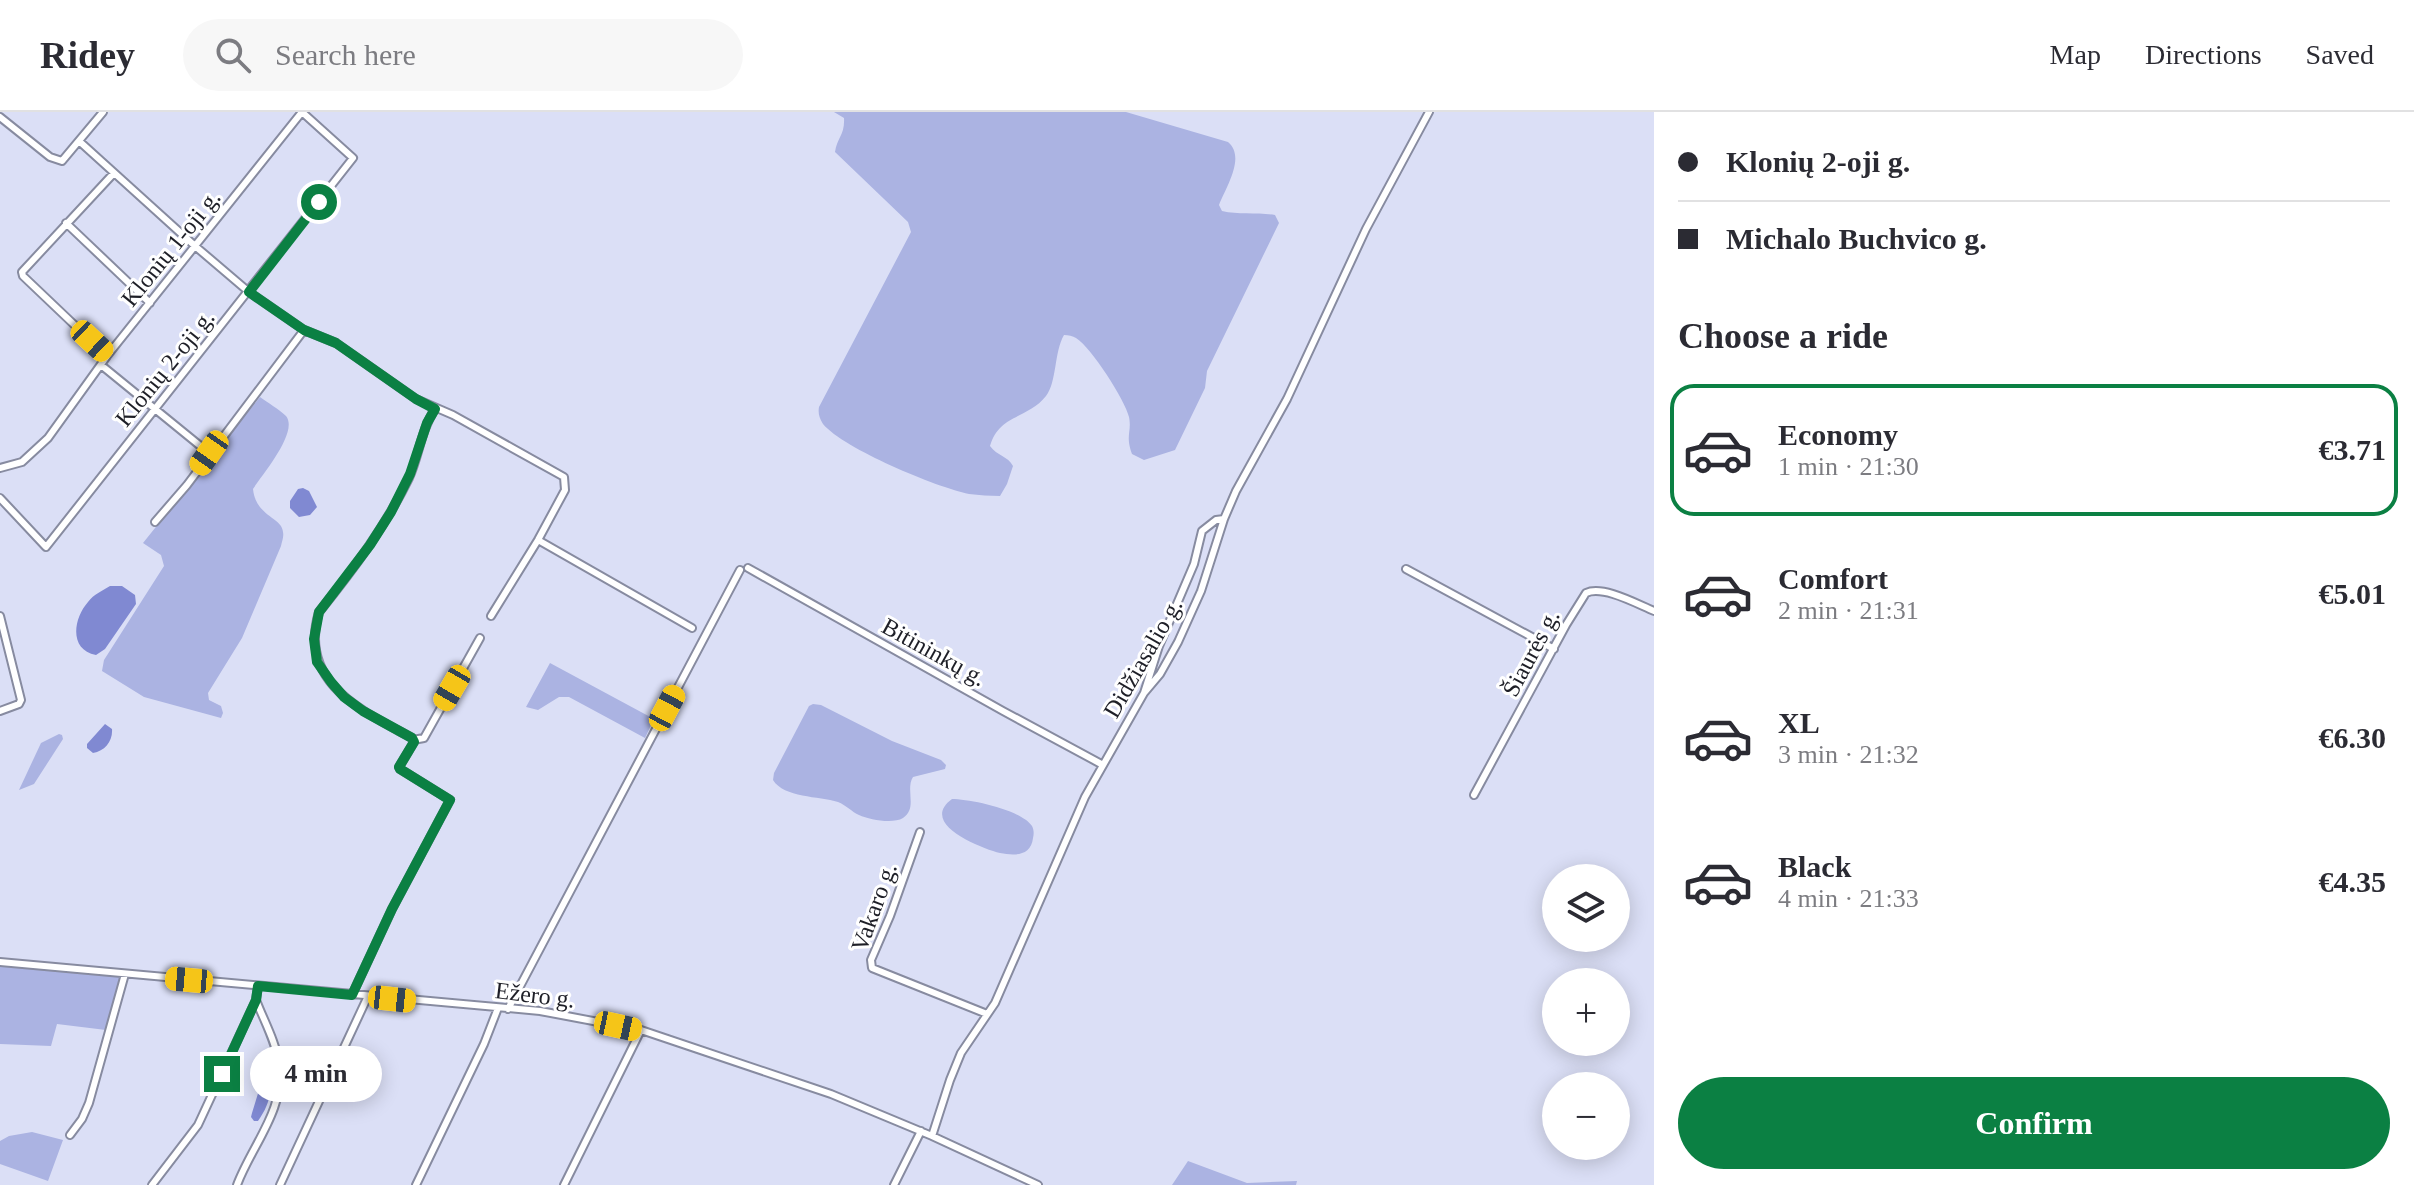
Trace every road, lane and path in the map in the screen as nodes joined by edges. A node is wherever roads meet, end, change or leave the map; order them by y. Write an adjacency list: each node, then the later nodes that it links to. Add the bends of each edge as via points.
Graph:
1 (302, 112): 8 (street, Klonių 1-oji g.); 9 (street, Klonių 2-oji g., via 353,158)
2 (1429, 112): 19 (street, Didžiasalio g.)
3 (101, 113): 5 (street)
4 (0, 117): 5 (street, via 56,161)
5 (79, 141): 6 (street)
6 (114, 173): 7 (street); 8 (street)
7 (66, 223): 10 (street); 12 (street, via 24,268 23,276)
8 (195, 246): 9 (street); 10 (street, Klonių 1-oji g.)
9 (249, 292): 11 (street); 14 (street, Klonių 2-oji g.)
10 (150, 303): 12 (street, Klonių 1-oji g.)
11 (304, 330): 15 (street, via 336,343); 16 (street)
12 (107, 356): 13 (street, Klonių 1-oji g.)
13 (101, 365): 14 (street); 17 (street, Klonių 1-oji g., via 48,438 22,462)
14 (156, 408): 16 (street); 18 (street, Klonių 2-oji g., via 46,547)
15 (435, 409): 21 (street, via 564,477 565,490); 33 (street, via 391,512 319,612 314,639 317,662 344,697)
16 (209, 453): 20 (street)
17 (0, 468)
18 (0, 498)
19 (1224, 519): 31 (street, Didžiasalio g., via 1178,642); 31 (street, via 1202,531)
20 (155, 522)
21 (538, 540): 27 (street); 28 (street)
22 (748, 568): 34 (street, Bitininkų g.)
23 (1406, 569): 30 (street)
24 (740, 570): 44 (street)
25 (1654, 611): 30 (street, Šiaurės g., via 1591,591)
26 (0, 616): 32 (street, via 21,700)
27 (491, 616)
28 (692, 628)
29 (480, 638): 33 (street, via 424,738)
30 (1554, 649): 35 (street, Šiaurės g.)
31 (1144, 693): 34 (street, Didžiasalio g.)
32 (0, 711)
33 (413, 740): 40 (street, via 400,769 450,800)
34 (1103, 765): 45 (street, Didžiasalio g.)
35 (1474, 795)
36 (920, 832): 45 (street, Vakaro g., via 872,968)
37 (0, 962): 38 (street, Ežero g.)
38 (125, 974): 39 (street, Ežero g.); 48 (street, via 89,1103)
39 (258, 986): 40 (street, Ežero g.); 42 (street)
40 (352, 995): 41 (street, Ežero g.)
41 (368, 996): 43 (street, Ežero g.); 52 (street)
42 (256, 1000): 50 (street, via 198,1125); 51 (street, via 280,1077 273,1112)
43 (498, 1008): 44 (street, Ežero g.); 53 (street)
44 (508, 1009): 46 (street, Ežero g.)
45 (987, 1014): 49 (street, Didžiasalio g., via 961,1053)
46 (641, 1030): 47 (street, Ežero g., via 831,1094); 54 (street)
47 (921, 1131): 49 (street, Ežero g.); 55 (street)
48 (70, 1135)
49 (932, 1136): 56 (street, Ežero g.)
50 (152, 1185)
51 (237, 1185)
52 (280, 1185)
53 (416, 1185)
54 (564, 1185)
55 (894, 1185)
56 (1038, 1185)

